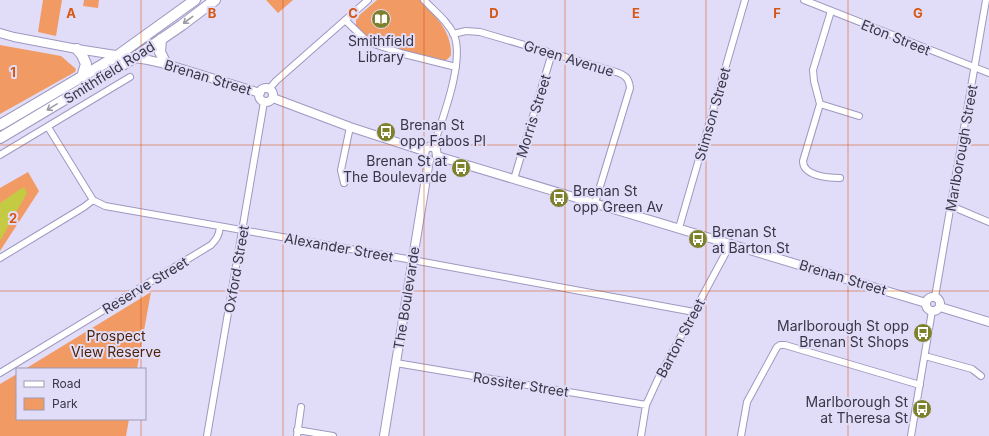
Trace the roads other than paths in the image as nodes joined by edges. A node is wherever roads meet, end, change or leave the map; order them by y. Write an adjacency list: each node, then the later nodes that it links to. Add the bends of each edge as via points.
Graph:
1 (195, 0): 16 (highway, Smithfield Road)
2 (215, 0): 15 (highway, Smithfield Road, one-way to 15)
3 (368, 0): 10 (street)
4 (424, 0): 12 (street, via 443,18)
5 (745, 0): 50 (street, Stimson Street)
6 (804, 0): 9 (street, Eton Street)
7 (986, 0): 23 (street, Marlborough Street)
8 (181, 4): 16 (highway, via 147,29)
9 (831, 11): 23 (street, Eton Street); 31 (street, via 813,70)
10 (345, 20): 22 (street, via 368,42); 27 (street)
11 (0, 33): 14 (street, Brenan Street)
12 (453, 34): 18 (street, Green Avenue, via 466,31 480,32); 22 (street, via 457,46)
13 (0, 36): 14 (street, Brenan Street)
14 (14, 37): 17 (street, Brenan Street)
15 (161, 39): 20 (highway, Smithfield Road); 21 (highway, via 160,52)
16 (132, 46): 19 (highway, Smithfield Road)
17 (77, 49): 19 (street, Brenan Street); 25 (highway, via 86,64)
18 (552, 53): 42 (street, Morris Street); 46 (street, Green Avenue, via 623,74 629,82 630,88)
19 (118, 56): 20 (street, Brenan Street); 25 (highway, Smithfield Road)
20 (134, 58): 21 (street, Brenan Street); 36 (highway, Smithfield Road, one-way to 36)
21 (166, 64): 28 (street, Brenan Street)
22 (456, 67): 37 (street)
23 (974, 68): 24 (street, Eton Street); 47 (street, Marlborough Street)
24 (989, 73)
25 (82, 77): 33 (highway, Smithfield Road)
26 (130, 77): 34 (street)
27 (270, 89): 28 (street, via 265,88); 29 (street, via 274,94)
28 (260, 93): 30 (street, via 260,99)
29 (273, 98): 30 (street); 35 (street)
30 (264, 102): 51 (street, Oxford Street)
31 (820, 104): 32 (street); 43 (street, via 803,164 808,172 829,178)
32 (859, 116)
33 (0, 126)
34 (48, 127): 39 (street); 45 (street)
35 (350, 127): 38 (street); 44 (street, via 342,170)
36 (0, 138)
37 (433, 147): 38 (street); 40 (street)
38 (424, 151): 41 (street, via 425,157)
39 (0, 155)
40 (437, 156): 41 (street); 42 (street, Brenan Street)
41 (429, 160): 54 (street, The Boulevarde)
42 (514, 178): 46 (street, Brenan Street)
43 (840, 178)
44 (344, 183)
45 (93, 200): 49 (street, Alexander Street, via 105,206); 53 (street)
46 (595, 203): 50 (street, Brenan Street)
47 (951, 206): 48 (street); 55 (street, Marlborough Street)
48 (989, 222)
49 (220, 227): 51 (street, Alexander Street); 63 (street, Reserve Street, via 219,235 211,245)
50 (679, 228): 52 (street, Brenan Street)
51 (242, 230): 54 (street, Alexander Street); 69 (street, Oxford Street)
52 (731, 243): 56 (street, Brenan Street); 59 (street, Barton Street)
53 (0, 258)
54 (412, 260): 59 (street, Alexander Street); 62 (street, The Boulevarde)
55 (935, 297): 56 (street); 57 (street, via 939,300)
56 (926, 303): 58 (street, via 927,308)
57 (940, 306): 58 (street); 60 (street)
58 (932, 311): 61 (street)
59 (694, 312): 66 (street, Barton Street)
60 (989, 322)
61 (925, 356): 64 (street, via 972,369); 65 (street)
62 (396, 363): 66 (street, Rossiter Street); 71 (street, The Boulevarde)
63 (0, 373)
64 (981, 376)
65 (920, 385): 73 (street, via 780,345 747,402); 74 (street)
66 (646, 404): 72 (street, Barton Street)
67 (301, 407): 68 (street)
68 (297, 433): 70 (street)
69 (207, 436)
70 (333, 436)
71 (384, 436)
72 (641, 436)
73 (741, 436)
74 (911, 436)

